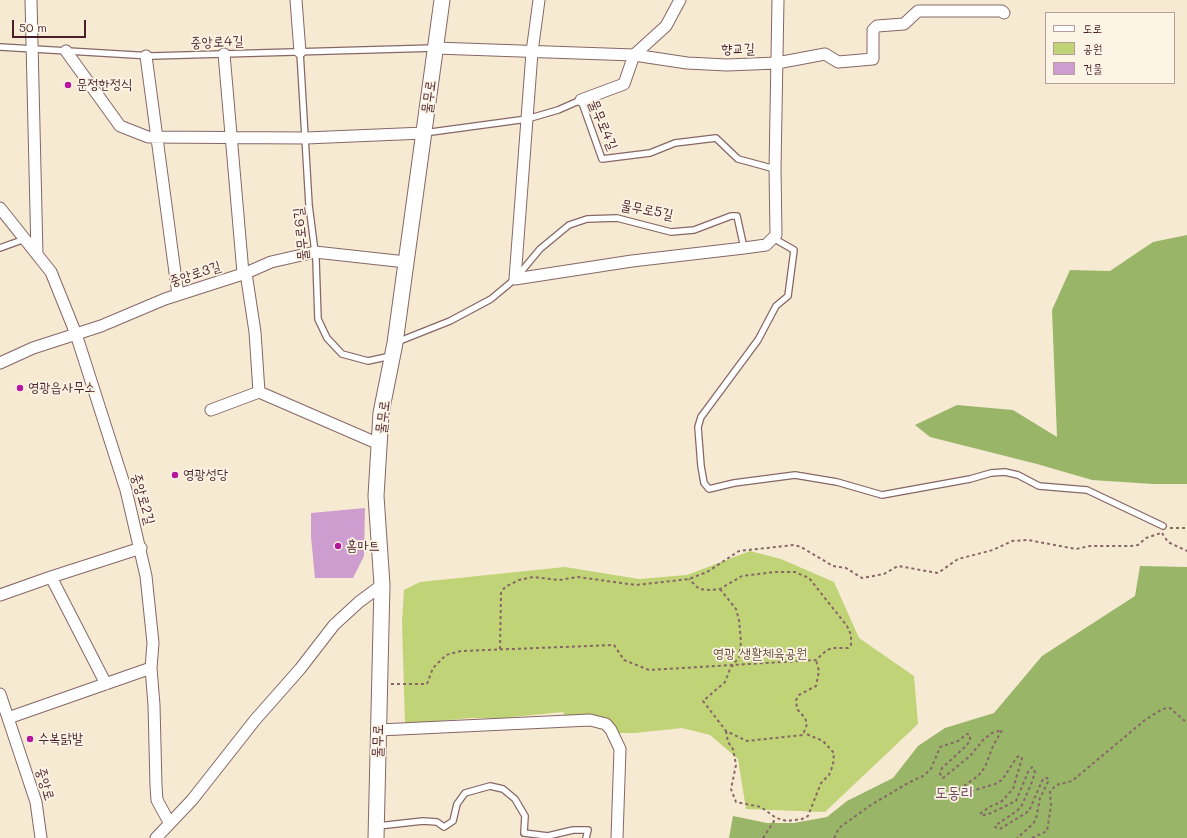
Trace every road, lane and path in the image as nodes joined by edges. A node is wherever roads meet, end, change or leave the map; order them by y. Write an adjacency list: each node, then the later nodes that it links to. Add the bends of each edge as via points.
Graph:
1 (32, 0): 10 (street)
2 (296, 0): 12 (street)
3 (442, 0): 9 (main road, 물무로)
4 (539, 0): 13 (street)
5 (680, 0): 15 (street, via 666,26)
6 (778, 0): 17 (street)
7 (1004, 13): 17 (street, 향교길, via 918,11 904,24 877,26 872,30 872,59 838,62 825,54)
8 (0, 47): 10 (lane, 중앙로4길)
9 (435, 48): 12 (lane, 중앙로4길); 13 (street, 향교길); 20 (main road, 물무로)
10 (33, 49): 11 (lane, 중앙로4길); 31 (street)
11 (66, 51): 16 (lane, 중앙로4길); 21 (street, via 120,126 148,137)
12 (300, 52): 14 (lane, 중앙로4길); 23 (lane, 물무로6길)
13 (532, 52): 15 (street, 향교길); 19 (street)
14 (224, 54): 16 (lane, 중앙로4길); 22 (street)
15 (634, 55): 17 (street, 향교길, via 688,64); 18 (street, via 624,84)
16 (146, 56): 21 (street)
17 (777, 63): 24 (street)
18 (581, 100): 19 (lane, 물무로4길); 24 (lane, 물무로4길, via 602,159 650,153 676,143 716,138 738,159)
19 (527, 119): 20 (lane, 물무로4길); 34 (street)
20 (424, 133): 23 (street); 32 (main road, 물무로)
21 (156, 137): 22 (street); 35 (street)
22 (231, 137): 23 (street); 33 (street)
23 (306, 138): 30 (lane, 물무로6길, via 309,205)
24 (775, 169): 26 (street, via 776,235)
25 (0, 208): 27 (street, 중앙로2길)
26 (773, 238): 29 (street, 물무로5길, via 766,245); 42 (lane, via 794,250 788,296 776,306 758,340 701,417 698,427 701,466 704,483 709,489 795,475 837,482 882,495 1005,472 1018,475 1039,486 1087,490)
27 (25, 239): 28 (lane); 31 (street, 중앙로2길)
28 (0, 248)
29 (744, 248): 34 (street, 물무로5길, via 632,261); 34 (lane, 물무로5길, via 737,216 694,230 671,232 617,218 587,219 568,225 540,249)
30 (315, 252): 32 (street, 중앙로3길); 33 (street, 중앙로3길, via 272,262); 37 (lane, 물무로6길, via 318,319 327,338 342,354 368,361)
31 (37, 254): 36 (street, 중앙로2길, via 50,272)
32 (406, 262): 37 (main road, 물무로)
33 (244, 273): 35 (street, 중앙로3길); 39 (street, via 255,332)
34 (515, 279): 37 (lane, 물무로5길, via 490,299)
35 (178, 295): 36 (street, 중앙로3길)
36 (76, 334): 38 (street, 중앙로3길, via 33,348); 45 (street, 중앙로2길, via 126,490)
37 (394, 349): 41 (main road, 물무로, via 381,413)
38 (0, 363)
39 (259, 392): 40 (street); 41 (street)
40 (211, 410)
41 (379, 444): 49 (main road, 물무로, via 376,496)
42 (1156, 524): 44 (lane); 44 (path)
43 (1187, 528): 44 (path)
44 (1162, 529): 46 (path, via 1168,542); 48 (path, via 1138,545 1131,546 1090,546 1076,549 1028,540 1012,541 993,550 958,560 938,573 898,566 884,574 862,578 846,568 833,566 801,547 794,545 757,548 739,552 707,572)
45 (141, 548): 47 (street); 55 (street, 중앙로2길, via 153,643)
46 (1187, 551)
47 (51, 577): 51 (street); 56 (street)
48 (689, 579): 50 (path, via 699,589); 52 (path, via 636,584 578,577 559,580 533,577 519,580 505,587 501,593)
49 (382, 585): 57 (main road, 물무로); 65 (street, via 334,625 192,800)
50 (720, 589): 53 (path, via 742,576 795,572 809,578 847,626 851,635 851,645 848,648 827,650); 54 (path, via 731,600 740,620 741,642 739,657)
51 (0, 594)
52 (500, 649): 54 (path, via 614,645 624,660 649,670); 57 (path, via 461,651 446,655 433,668 427,684)
53 (816, 660): 54 (path); 63 (path, via 819,671 816,686 799,695 796,700 797,709 807,724)
54 (734, 665): 62 (path, via 725,682 703,701)
55 (151, 668): 56 (street); 65 (street, 중앙로2길, via 157,800)
56 (106, 684): 59 (street)
57 (380, 685): 61 (main road, 물무로)
58 (0, 694): 59 (street, 중앙로)
59 (8, 718): 67 (street, 중앙로, via 36,802)
60 (1187, 723): 74 (path, via 1170,708 1162,709 1072,780 1056,785 1050,792 1051,806 1047,831)
61 (379, 730): 66 (main road, 물무로); 70 (street, via 590,720 606,724 620,749)
62 (726, 731): 63 (path, via 747,741 803,735); 64 (path, via 736,765 731,789 736,802 761,807)
63 (804, 732): 64 (path, via 823,741 834,752 833,765 821,783 808,816 795,821)
64 (776, 818): 71 (path)
65 (169, 822): 68 (street)
66 (376, 832): 69 (lane, via 423,821 437,822 444,827 453,821 457,804 465,793 490,786 503,789 515,799 525,816 524,833 548,836 573,830 588,830)
67 (41, 838)
68 (156, 838)
69 (586, 838)
70 (617, 838)
71 (763, 838)
72 (834, 838): 73 (path, via 839,828 871,805 923,776 931,769 940,747 958,741 967,734 970,735 970,741 965,747 942,768 940,774 943,778 970,756 983,740 992,733 1002,730 985,767 978,776 958,790 965,793 996,784 1020,756 1022,758 1013,789 1000,802 980,814 991,813 1016,801 1032,767 1035,772 1022,805 995,827 1000,829 1029,811 1042,781 1047,778 1049,780 1040,798 1036,819)
73 (1018, 838)
74 (1032, 838)

